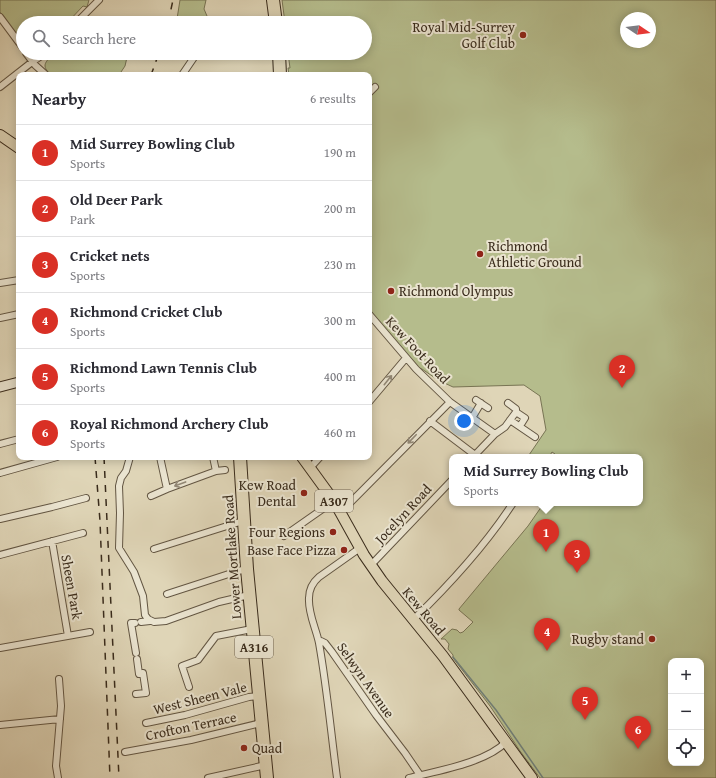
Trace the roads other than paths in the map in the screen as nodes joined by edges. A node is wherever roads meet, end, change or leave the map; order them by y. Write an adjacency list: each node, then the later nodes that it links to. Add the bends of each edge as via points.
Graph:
1 (99, 0): 3 (street)
2 (274, 0): 4 (highway)
3 (83, 16)
4 (275, 16)
5 (0, 17): 6 (street)
6 (16, 39)
7 (35, 60): 10 (street)
8 (192, 60): 13 (street)
9 (279, 60): 14 (highway)
10 (32, 62): 11 (street); 12 (street)
11 (19, 72)
12 (43, 72)
13 (184, 72)
14 (280, 72)
15 (16, 74): 16 (street)
16 (0, 87)
17 (375, 87): 18 (street)
18 (372, 90)
19 (0, 135): 20 (main road)
20 (16, 146)
21 (16, 280): 22 (street)
22 (0, 283)
23 (16, 315): 24 (street)
24 (0, 318)
25 (372, 318): 26 (street, Kew Foot Road)
26 (406, 358): 29 (street, one-way to 26); 30 (street, Kew Foot Road)
27 (16, 383): 28 (street)
28 (0, 387)
29 (372, 398)
30 (450, 402): 34 (street, Kew Foot Road); 36 (street)
31 (508, 404): 33 (street, via 516,409)
32 (488, 408): 34 (street, via 479,402)
33 (516, 412): 35 (street); 37 (street, via 525,418)
34 (472, 418): 38 (street, Kew Foot Road)
35 (510, 420): 37 (street); 38 (street)
36 (430, 421): 42 (street); 61 (street, one-way to 61)
37 (520, 426): 39 (street)
38 (495, 434): 43 (street)
39 (535, 437)
40 (16, 440): 41 (street)
41 (0, 444)
42 (471, 454)
43 (476, 454)
44 (46, 460): 54 (street)
45 (129, 460): 75 (street, via 119,486 119,548 134,572)
46 (161, 460): 56 (street)
47 (214, 460): 53 (street)
48 (240, 460): 63 (highway, Lower Mortlake Road / A316)
49 (304, 460): 51 (main road, Kew Road / A307)
50 (317, 460): 51 (street)
51 (310, 468): 59 (main road, Kew Road / A307)
52 (225, 470): 53 (street)
53 (216, 471): 56 (street, one-way to 56)
54 (0, 473)
55 (449, 483): 70 (street, Jocelyn Road)
56 (166, 489): 57 (street)
57 (151, 496)
58 (86, 498): 62 (street)
59 (334, 501): 61 (main road, Kew Road / A307); 65 (street)
60 (511, 506): 74 (street, via 498,526 443,591)
61 (340, 513): 68 (main road, Kew Road / A307)
62 (0, 519)
63 (243, 521): 67 (street); 71 (highway, Lower Mortlake Road / A316)
64 (83, 533): 66 (street, Sheen Park)
65 (284, 536)
66 (52, 541): 69 (street, Sheen Park); 78 (street, Sheen Park)
67 (154, 548)
68 (360, 548): 70 (main road, Kew Road / A307); 79 (street, Selwyn Avenue, via 319,577 311,587 309,607)
69 (0, 554)
70 (371, 565): 74 (main road, Kew Road / A307, via 396,600)
71 (247, 569): 72 (street); 73 (highway, Lower Mortlake Road / A316)
72 (167, 594)
73 (249, 595): 75 (street, via 219,602 166,621); 76 (highway, Lower Mortlake Road / A316)
74 (414, 619): 89 (main road, Kew Road / A307)
75 (150, 621): 83 (street, via 131,623 138,674 143,673 146,693)
76 (252, 630): 82 (street, via 216,636 198,660 182,666); 84 (highway, Lower Mortlake Road / A316)
77 (90, 632): 78 (street, Sheen Park)
78 (68, 636): 80 (street, Sheen Park)
79 (319, 642): 92 (street, Selwyn Avenue, via 325,643 332,652); 95 (street)
80 (0, 648)
81 (59, 679): 85 (street)
82 (189, 687)
83 (136, 694)
84 (259, 696): 86 (street, West Sheen Vale); 87 (highway, Lower Mortlake Road / A316)
85 (60, 719): 88 (street); 93 (street, via 56,766)
86 (146, 723)
87 (262, 723): 90 (street, Crofton Terrace); 91 (highway, Lower Mortlake Road / A316)
88 (0, 725)
89 (506, 742): 92 (street, via 473,761 447,770); 97 (main road, Kew Road / A307)
90 (125, 752)
91 (267, 774): 94 (street)
92 (420, 775): 96 (street)
93 (58, 778)
94 (208, 778)
95 (337, 778)
96 (409, 778)
97 (532, 778)

